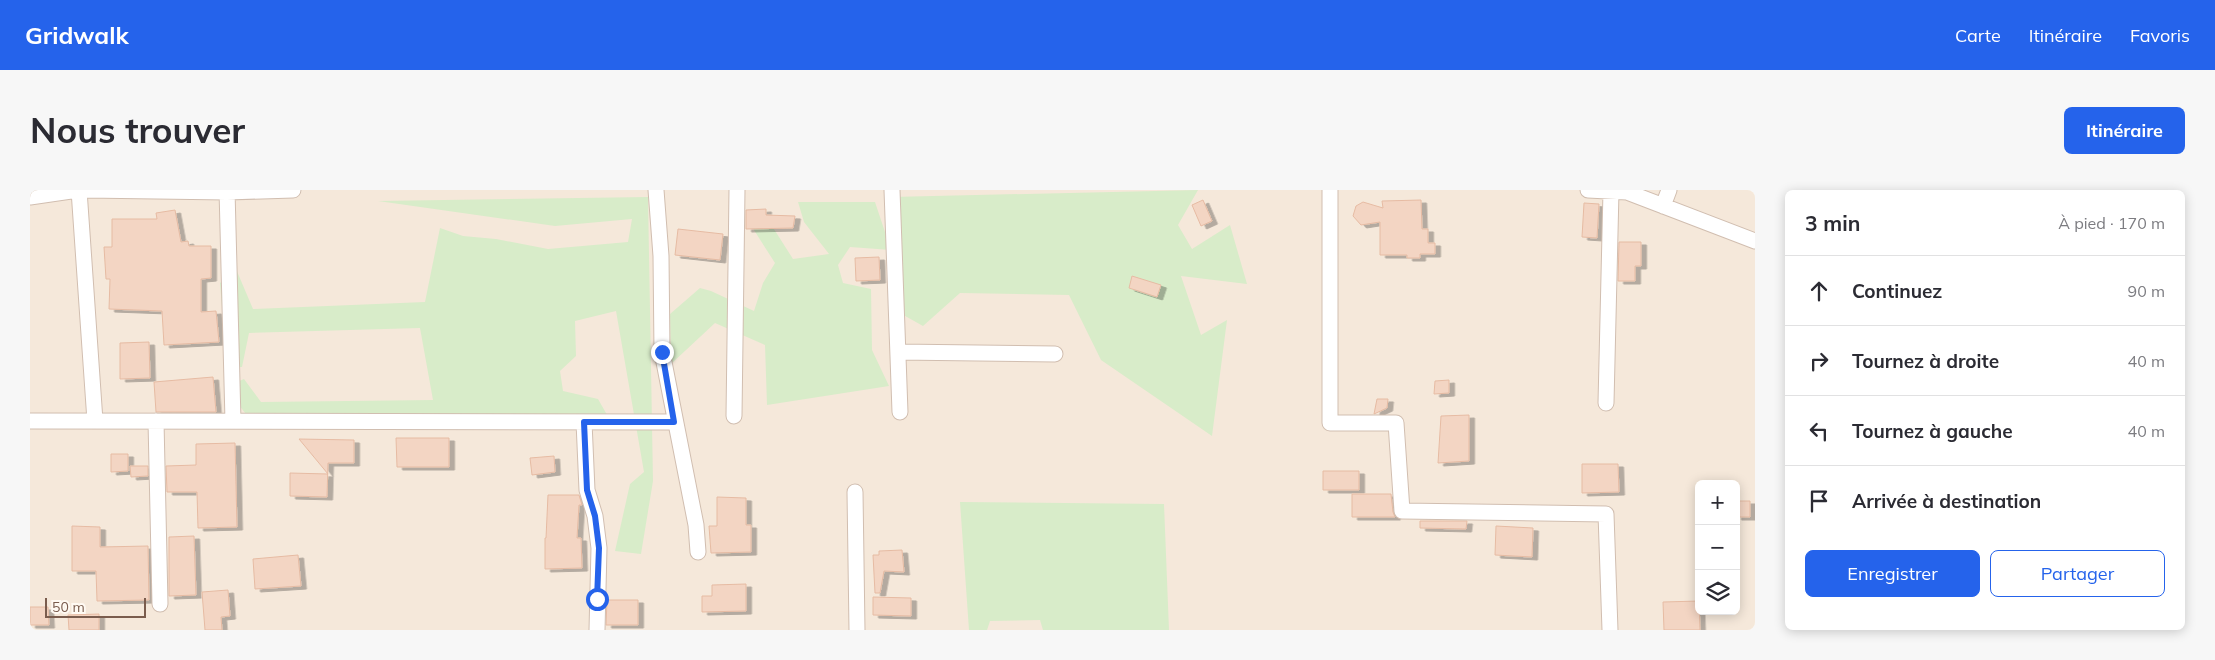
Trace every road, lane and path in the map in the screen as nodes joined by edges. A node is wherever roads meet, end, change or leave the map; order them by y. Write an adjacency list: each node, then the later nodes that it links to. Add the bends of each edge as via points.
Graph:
1 (79, 190): 12 (street); 21 (street)
2 (86, 190): 10 (street)
3 (292, 190): 10 (street)
4 (656, 190): 25 (street, via 661,256 662,352)
5 (737, 190): 19 (street)
6 (892, 190): 15 (street)
7 (1330, 190): 31 (street, via 1330,423 1396,423 1402,511 1606,514)
8 (1588, 190): 11 (street)
9 (1669, 190): 13 (street)
10 (227, 191): 23 (street)
11 (1611, 191): 13 (street, via 1627,192); 17 (street)
12 (30, 197)
13 (1663, 206): 14 (street)
14 (1755, 242)
15 (898, 352): 16 (street); 18 (street)
16 (1055, 354)
17 (1606, 403)
18 (900, 412)
19 (734, 416)
20 (30, 421): 21 (street)
21 (95, 421): 22 (street)
22 (156, 421): 23 (street); 28 (street)
23 (233, 421): 24 (street)
24 (584, 422): 25 (street); 29 (street, via 587,490 595,516 599,548)
25 (674, 422): 27 (street, via 696,526)
26 (855, 492): 30 (street)
27 (698, 552)
28 (160, 604)
29 (597, 630)
30 (857, 630)
31 (1610, 630)

